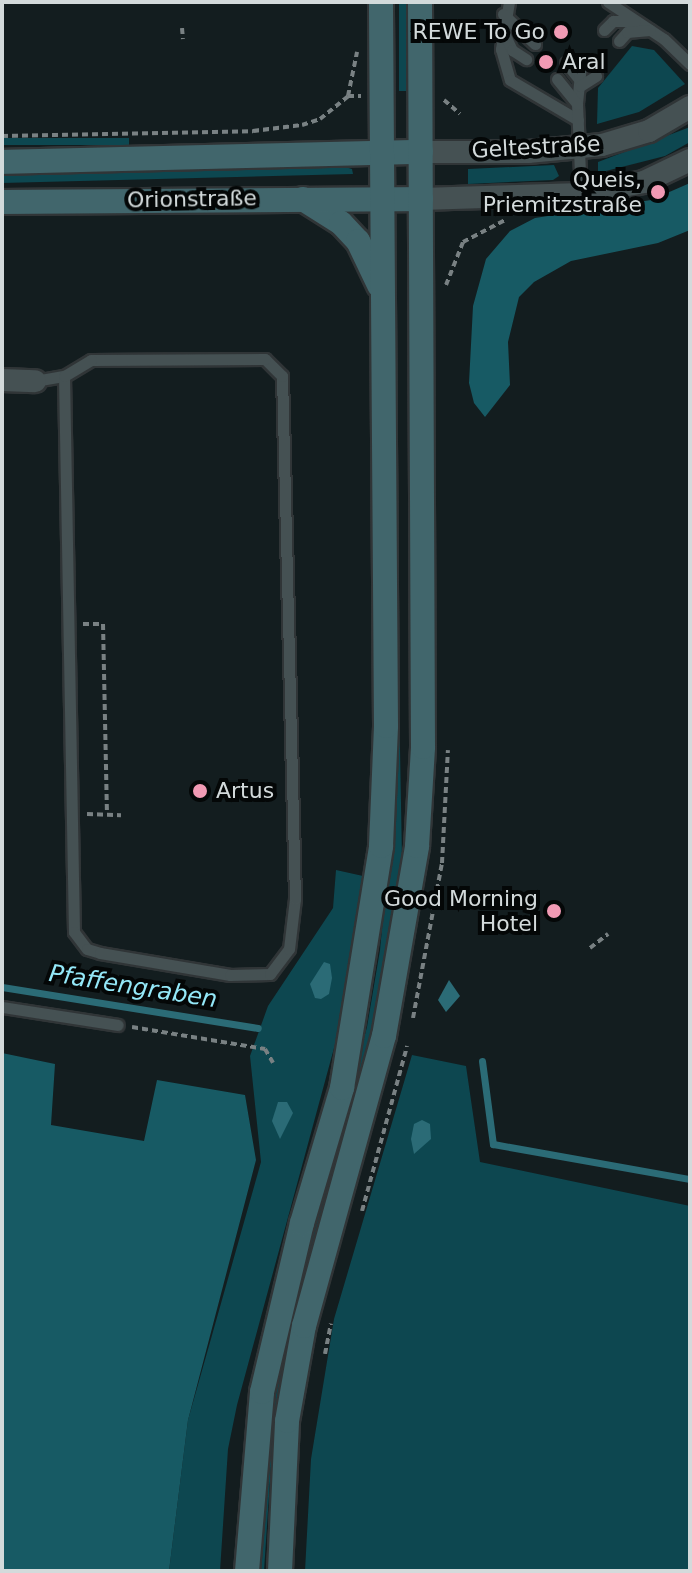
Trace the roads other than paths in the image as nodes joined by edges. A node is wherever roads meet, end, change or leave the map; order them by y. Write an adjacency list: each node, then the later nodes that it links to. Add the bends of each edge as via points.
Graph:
1 (381, 2): 23 (main road)
2 (420, 2): 24 (main road)
3 (509, 2): 5 (lane)
4 (608, 2): 6 (lane)
5 (503, 14): 7 (lane); 11 (lane)
6 (638, 21): 8 (lane, via 624,19); 9 (lane)
7 (502, 29): 12 (lane, via 512,50); 21 (lane, via 503,66 510,80)
8 (604, 30)
9 (652, 30): 10 (lane, via 627,32); 14 (lane)
10 (619, 41)
11 (535, 44)
12 (526, 59)
13 (566, 63): 18 (lane)
14 (690, 64)
15 (581, 65): 18 (lane)
16 (596, 76): 18 (lane)
17 (557, 79): 19 (lane)
18 (580, 86): 19 (lane)
19 (577, 104): 21 (lane)
20 (690, 107): 22 (street, Geltestraße, via 649,131)
21 (578, 120): 22 (lane)
22 (580, 149): 24 (street, Geltestraße); 27 (lane)
23 (382, 152): 24 (main road, Orionstraße); 26 (main road, Orionstraße); 29 (main road)
24 (421, 152): 30 (main road)
25 (690, 160): 27 (street, Geltestraße, via 644,182)
26 (2, 162)
27 (581, 194): 30 (street, Geltestraße)
28 (297, 197): 29 (main road, Orionstraße); 31 (main road, Orionstraße); 32 (main road, via 320,207 358,241)
29 (382, 199): 30 (main road, Orionstraße); 32 (main road)
30 (421, 199): 39 (main road, via 423,747 417,846 384,1036 304,1326 287,1421)
31 (2, 202)
32 (384, 299): 38 (main road, via 386,726 381,846 342,1088 302,1223 262,1392)
33 (64, 376): 33 (lane, via 91,360 249,359 273,361 282,376 295,899 285,960 270,974 230,975 87,949 74,932); 35 (lane)
34 (2, 380): 35 (street)
35 (35, 381)
36 (2, 1007): 37 (lane)
37 (118, 1025)
38 (247, 1571)
39 (280, 1571)

